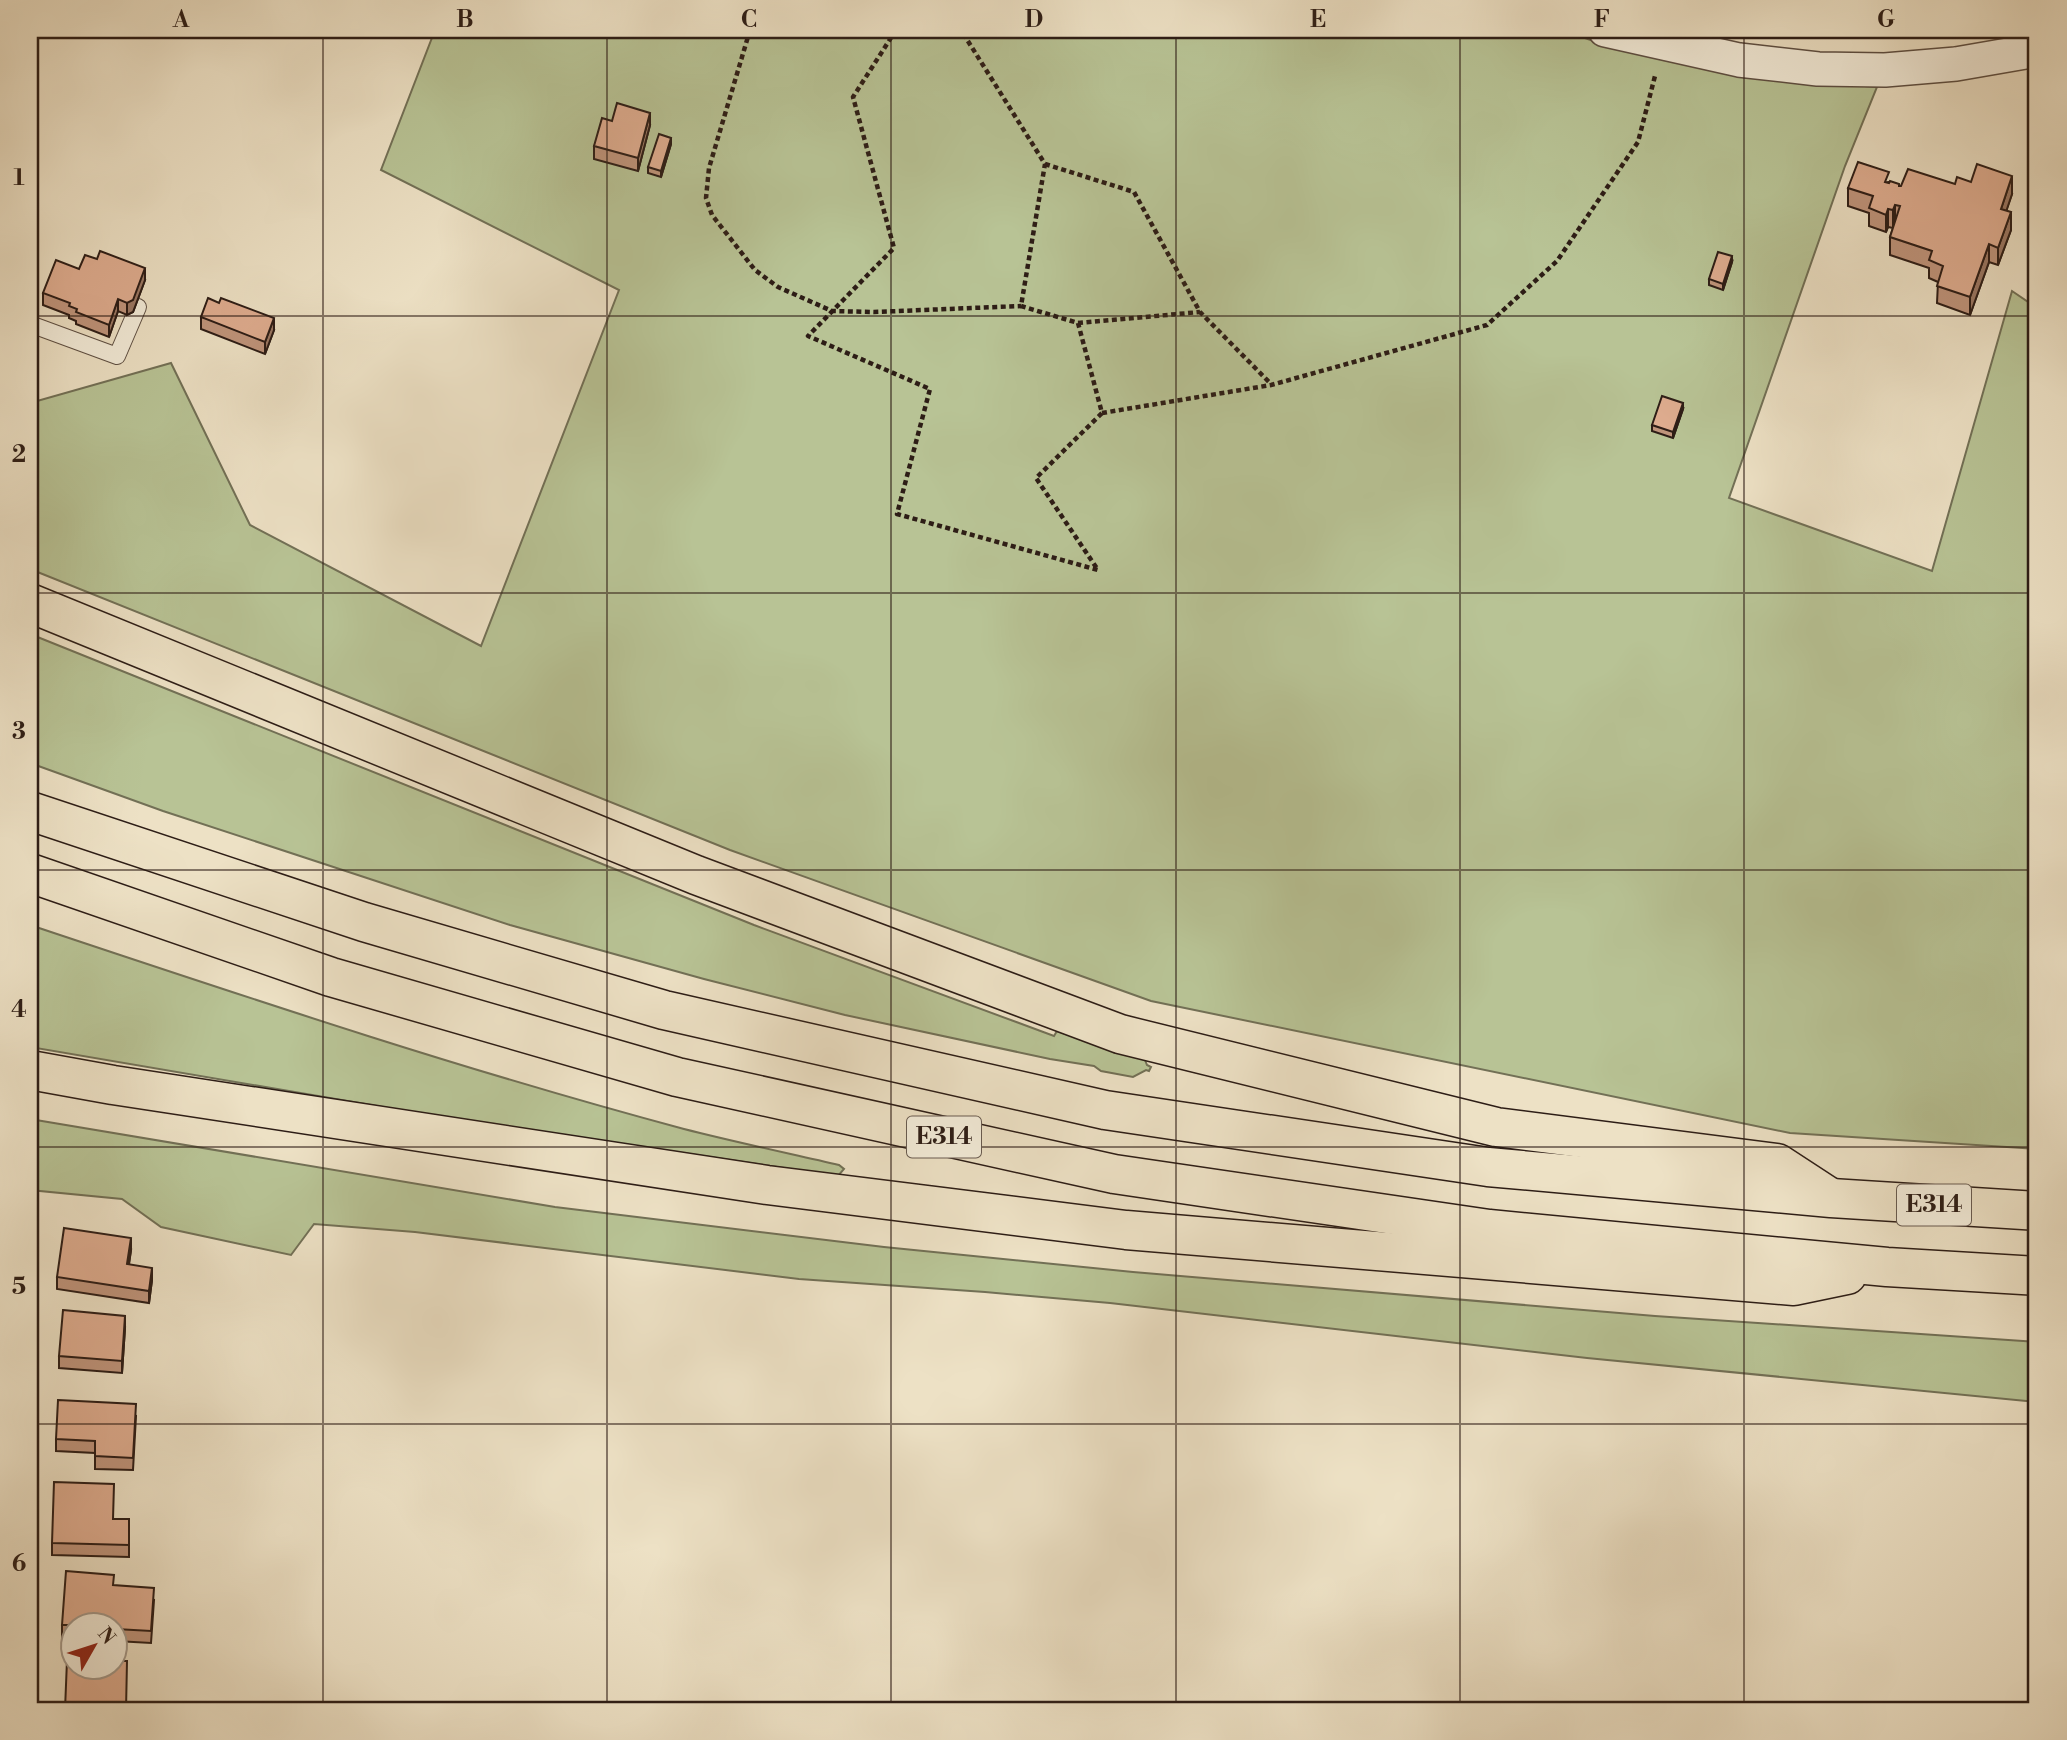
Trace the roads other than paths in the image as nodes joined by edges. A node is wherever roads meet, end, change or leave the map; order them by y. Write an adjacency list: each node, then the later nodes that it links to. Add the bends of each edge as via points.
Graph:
1 (1605, 30): 2 (street, via 1739,60 1818,69 1956,64)
2 (2037, 50)
3 (138, 307): 4 (lane, via 117,356)
4 (30, 324)
5 (30, 603): 9 (highway, via 696,875 1121,1034 1496,1127 1777,1163)
6 (30, 811): 9 (highway, E314, via 364,922 664,1010 1105,1110 1488,1167)
7 (30, 873): 11 (highway, E314, via 331,977 677,1077 1114,1174 1489,1229)
8 (30, 1070): 11 (highway, via 754,1183 1126,1230 1794,1286)
9 (1831, 1198): 10 (highway, E314)
10 (2037, 1211)
11 (1887, 1267): 12 (highway, E314)
12 (2037, 1276)

